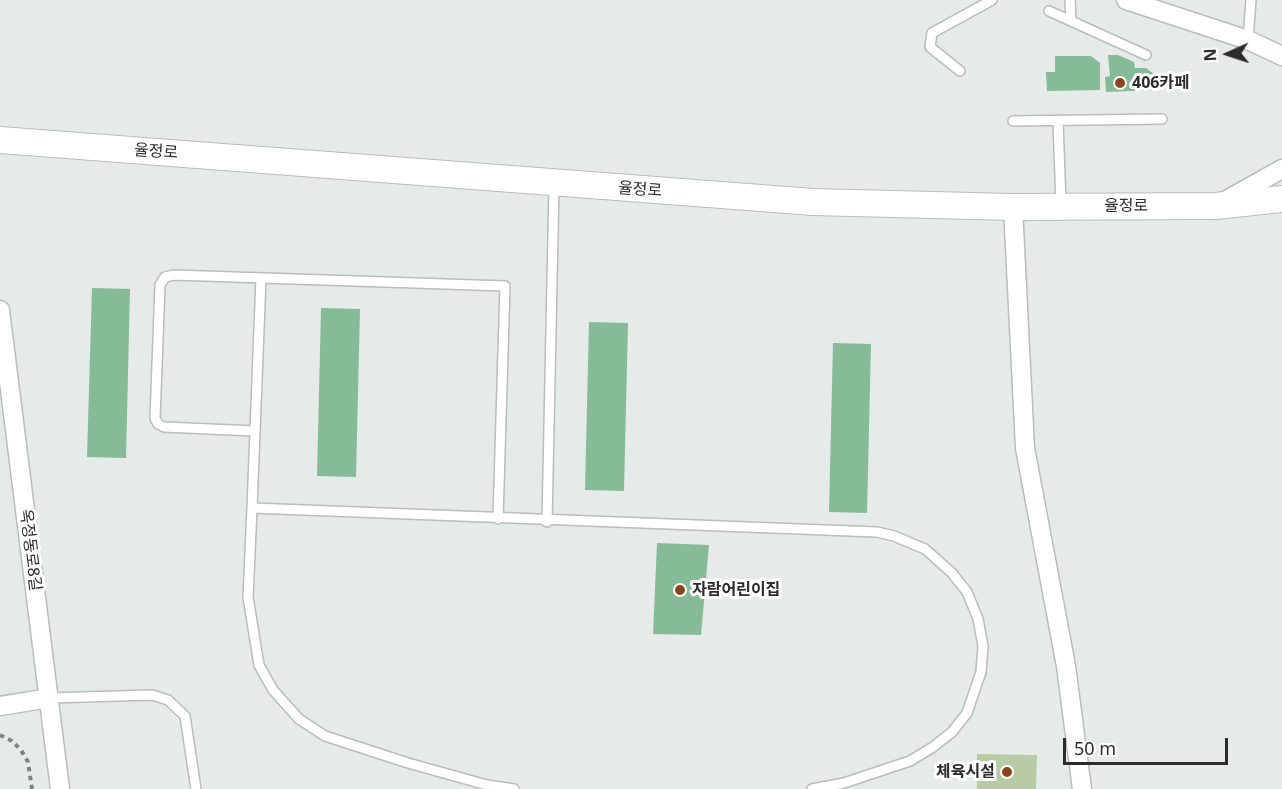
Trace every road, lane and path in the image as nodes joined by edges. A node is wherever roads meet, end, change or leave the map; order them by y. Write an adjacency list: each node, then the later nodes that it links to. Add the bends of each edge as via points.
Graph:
1 (992, 0): 10 (lane, via 932,33 930,46)
2 (1070, 0): 6 (lane)
3 (1126, 0): 7 (street)
4 (1251, 0): 7 (lane)
5 (1049, 11): 6 (lane)
6 (1071, 21): 8 (lane)
7 (1248, 40): 9 (street)
8 (1146, 55)
9 (1282, 56)
10 (960, 71)
11 (1162, 119): 12 (lane)
12 (1059, 121): 13 (lane); 20 (lane)
13 (1013, 122)
14 (0, 140): 16 (main road, 율정로)
15 (1282, 169): 18 (street)
16 (554, 184): 19 (main road, 율정로, via 813,202); 27 (lane)
17 (1282, 200): 18 (main road, 율정로)
18 (1215, 206): 20 (main road, 율정로); 21 (main road)
19 (1013, 207): 20 (main road, 율정로); 36 (street, via 1025,448 1066,666)
20 (1061, 207)
21 (1282, 218)
22 (261, 278): 24 (lane); 24 (lane, via 168,276 160,285 158,424); 26 (lane, via 505,286)
23 (0, 310): 28 (street, 옥정동로8길)
24 (255, 431): 25 (lane)
25 (252, 508): 26 (lane); 34 (lane, via 248,597 259,665 273,690 299,719 325,736 408,763)
26 (498, 519): 27 (lane)
27 (546, 522): 35 (lane, via 877,532 925,549 952,573 967,592 982,640 981,672 967,713 952,732 910,760 844,783)
28 (49, 698): 29 (street); 32 (street, 옥정동로8길); 33 (lane, via 152,695 168,700 185,716)
29 (0, 706)
30 (0, 735): 31 (path, via 21,750 28,762)
31 (32, 789)
32 (60, 789)
33 (196, 789)
34 (514, 789)
35 (812, 789)
36 (1082, 789)

